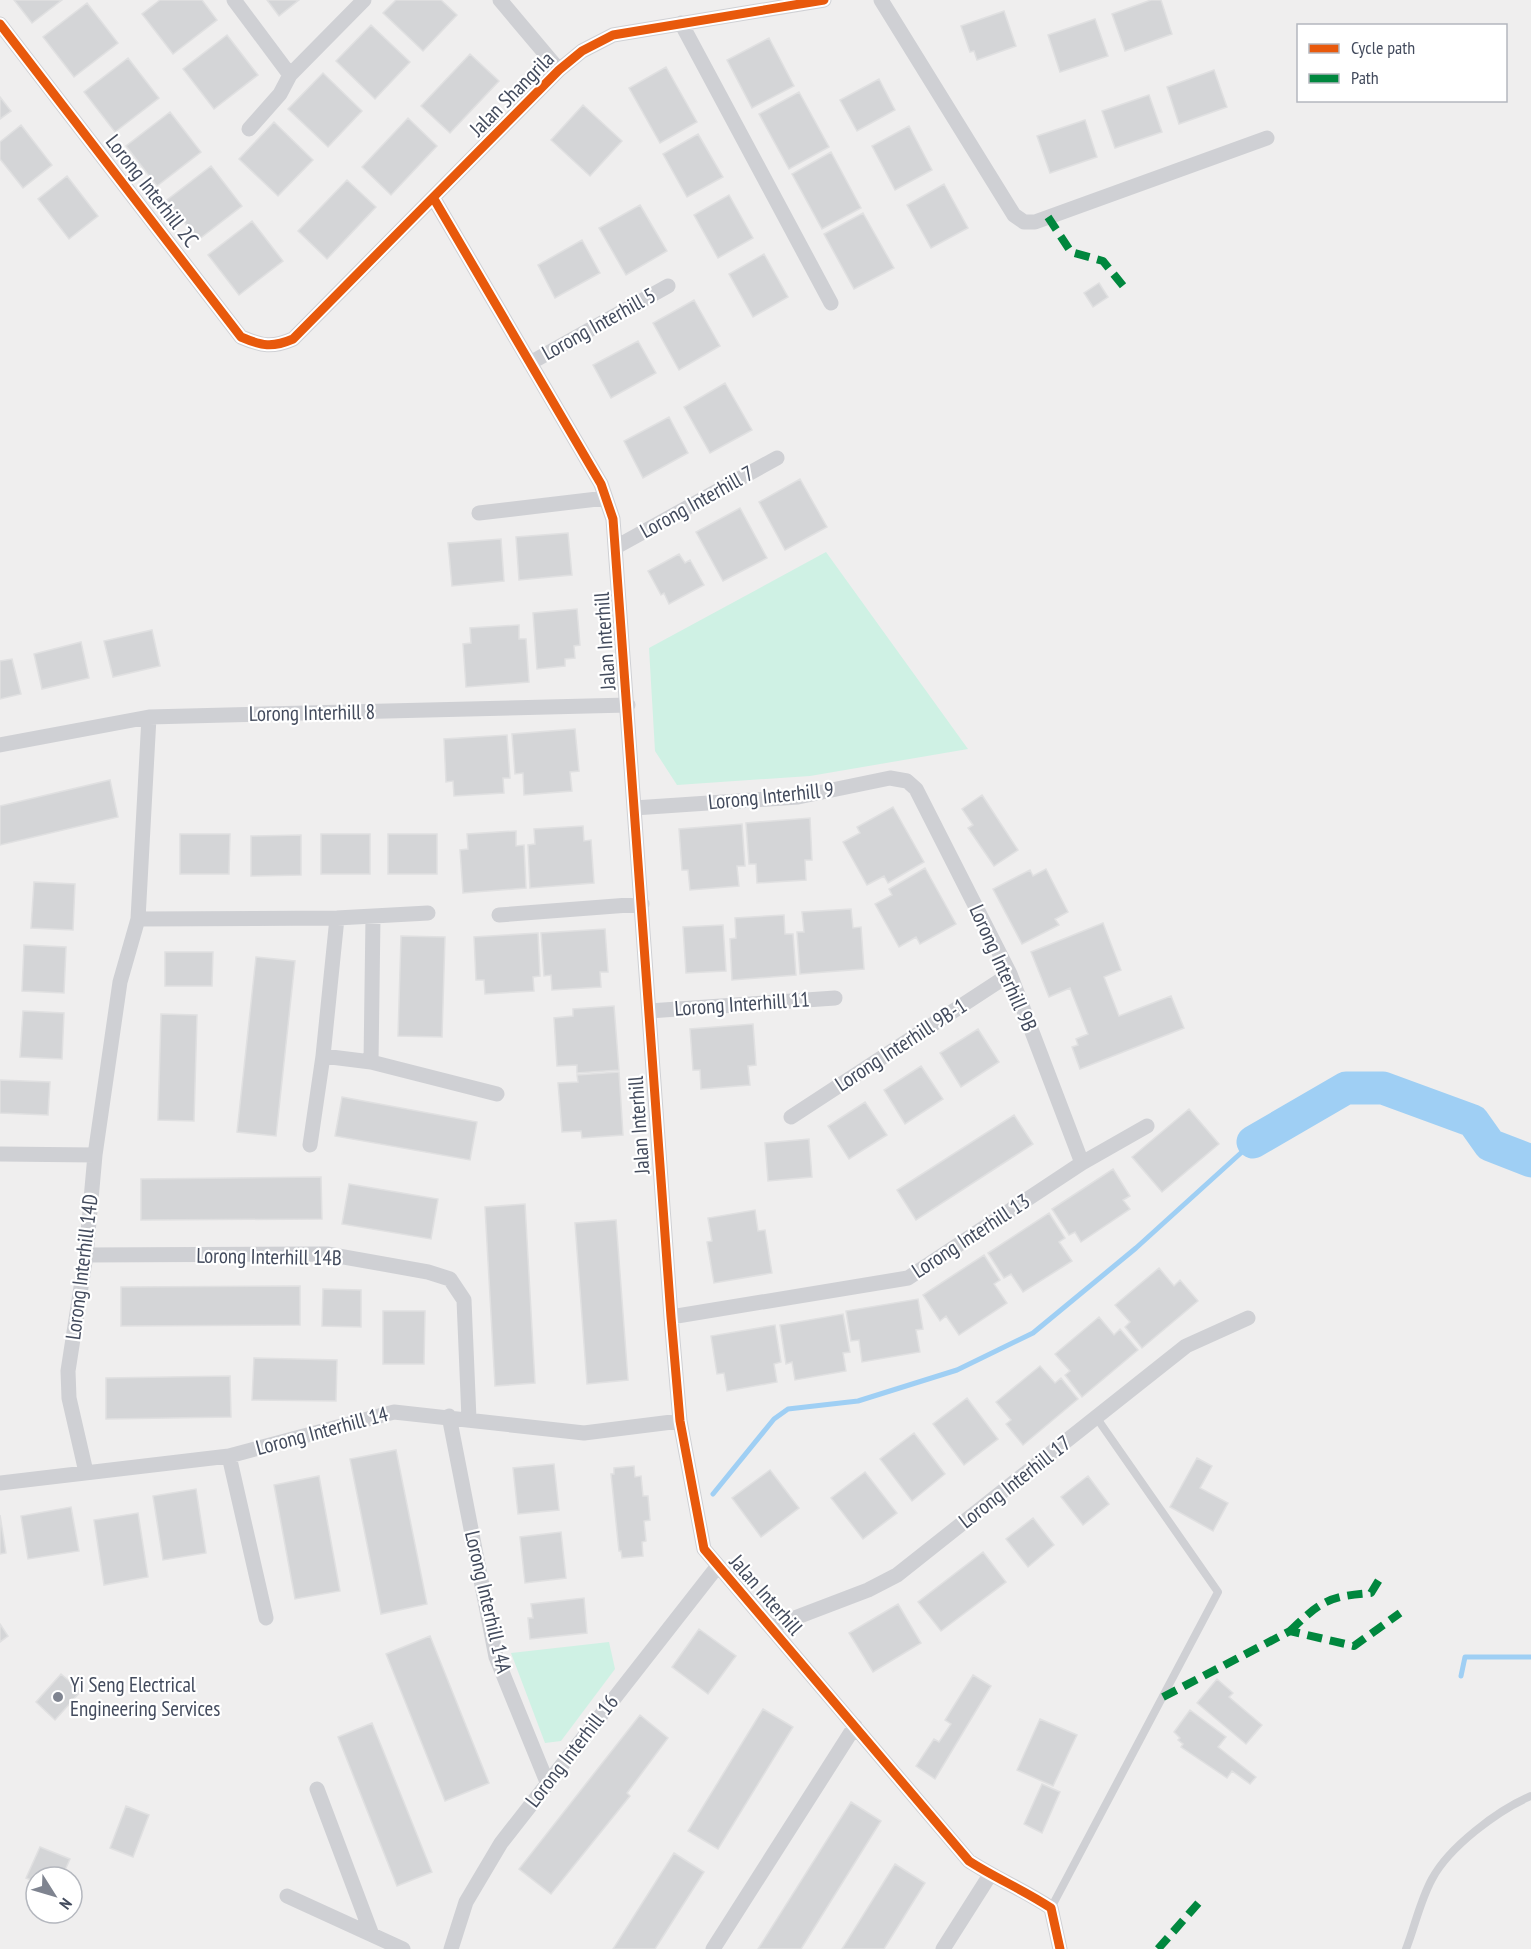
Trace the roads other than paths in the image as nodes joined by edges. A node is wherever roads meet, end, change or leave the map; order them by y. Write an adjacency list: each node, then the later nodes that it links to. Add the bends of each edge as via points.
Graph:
1 (234, 0): 9 (street)
2 (364, 0): 9 (street)
3 (500, 0): 8 (street)
4 (824, 0): 6 (street, Jalan Shangrila)
5 (881, 0): 11 (street, via 1014,215 1024,222 1035,222)
6 (681, 23): 8 (street, Jalan Shangrila, via 613,35 582,51); 14 (street)
7 (0, 24): 15 (street, Lorong Interhill 2C, via 241,337 260,346 275,346)
8 (559, 70): 12 (street, Jalan Shangrila)
9 (290, 75): 10 (street, via 280,94)
10 (249, 129)
11 (1267, 138)
12 (434, 199): 15 (street, Jalan Shangrila); 16 (street, Jalan Interhill)
13 (668, 286): 16 (street, Lorong Interhill 5)
14 (831, 303)
15 (293, 339)
16 (530, 363): 18 (street, Jalan Interhill, via 601,483)
17 (777, 458): 20 (street, Lorong Interhill 7)
18 (606, 498): 19 (street); 20 (street, Jalan Interhill)
19 (479, 513)
20 (616, 547): 21 (street, Jalan Interhill)
21 (628, 705): 22 (street, Lorong Interhill 8); 25 (street, Jalan Interhill)
22 (149, 717): 23 (street, Lorong Interhill 8); 31 (street, Lorong Interhill 14D)
23 (0, 745)
24 (907, 781): 25 (street, Lorong Interhill 9, via 890,778 798,796); 32 (street, Lorong Interhill 9B, via 916,789)
25 (634, 808): 26 (street, Jalan Interhill)
26 (642, 904): 28 (street); 34 (street, Jalan Interhill)
27 (428, 913): 29 (street)
28 (499, 915)
29 (373, 917): 30 (street); 36 (street)
30 (337, 918): 31 (street); 35 (street)
31 (138, 919): 42 (street, Lorong Interhill 14D, via 120,982)
32 (1010, 974): 38 (street, Lorong Interhill 9B-1); 43 (street, Lorong Interhill 9B)
33 (835, 998): 34 (street, Lorong Interhill 11)
34 (649, 1011): 45 (street, Jalan Interhill)
35 (323, 1056): 36 (street); 40 (street)
36 (371, 1062): 37 (street)
37 (496, 1094)
38 (791, 1116)
39 (1147, 1126): 43 (street, Lorong Interhill 13)
40 (310, 1145)
41 (0, 1154): 42 (street)
42 (95, 1155): 44 (street, Lorong Interhill 14D)
43 (1082, 1162): 45 (street, Lorong Interhill 13, via 908,1278)
44 (86, 1256): 49 (street, Lorong Interhill 14B, via 327,1254 428,1272 450,1280 464,1300); 52 (street, Lorong Interhill 14D, via 68,1371 69,1398)
45 (670, 1317): 50 (street, Jalan Interhill)
46 (1248, 1318): 48 (street, Lorong Interhill 17, via 1186,1346)
47 (449, 1416): 49 (street, Lorong Interhill 14); 51 (street, Lorong Interhill 14, via 394,1412); 58 (street, Lorong Interhill 14A, via 496,1657)
48 (1096, 1417): 56 (street, Lorong Interhill 17, via 897,1575); 63 (lane, via 1218,1592)
49 (469, 1419): 50 (street, Lorong Interhill 14, via 584,1433)
50 (680, 1421): 54 (street, Jalan Interhill, via 704,1550)
51 (229, 1456): 52 (street, Lorong Interhill 14); 55 (street)
52 (86, 1472): 53 (street, Lorong Interhill 14)
53 (0, 1483)
54 (717, 1567): 56 (street, Jalan Interhill); 58 (street, Lorong Interhill 16)
55 (266, 1617)
56 (771, 1627): 57 (street, Jalan Interhill)
57 (855, 1726): 61 (street, Jalan Interhill, via 969,1861); 67 (street)
58 (547, 1782): 66 (street, Lorong Interhill 16, via 501,1843 466,1902)
59 (317, 1789): 64 (street)
60 (1531, 1796): 70 (lane, via 1506,1808 1443,1863 1431,1882)
61 (990, 1875): 63 (street, Jalan Interhill); 68 (street)
62 (287, 1896): 64 (street)
63 (1051, 1908): 69 (street)
64 (372, 1935): 65 (street)
65 (403, 1949)
66 (451, 1949)
67 (713, 1949)
68 (943, 1949)
69 (1060, 1949)
70 (1406, 1949)

